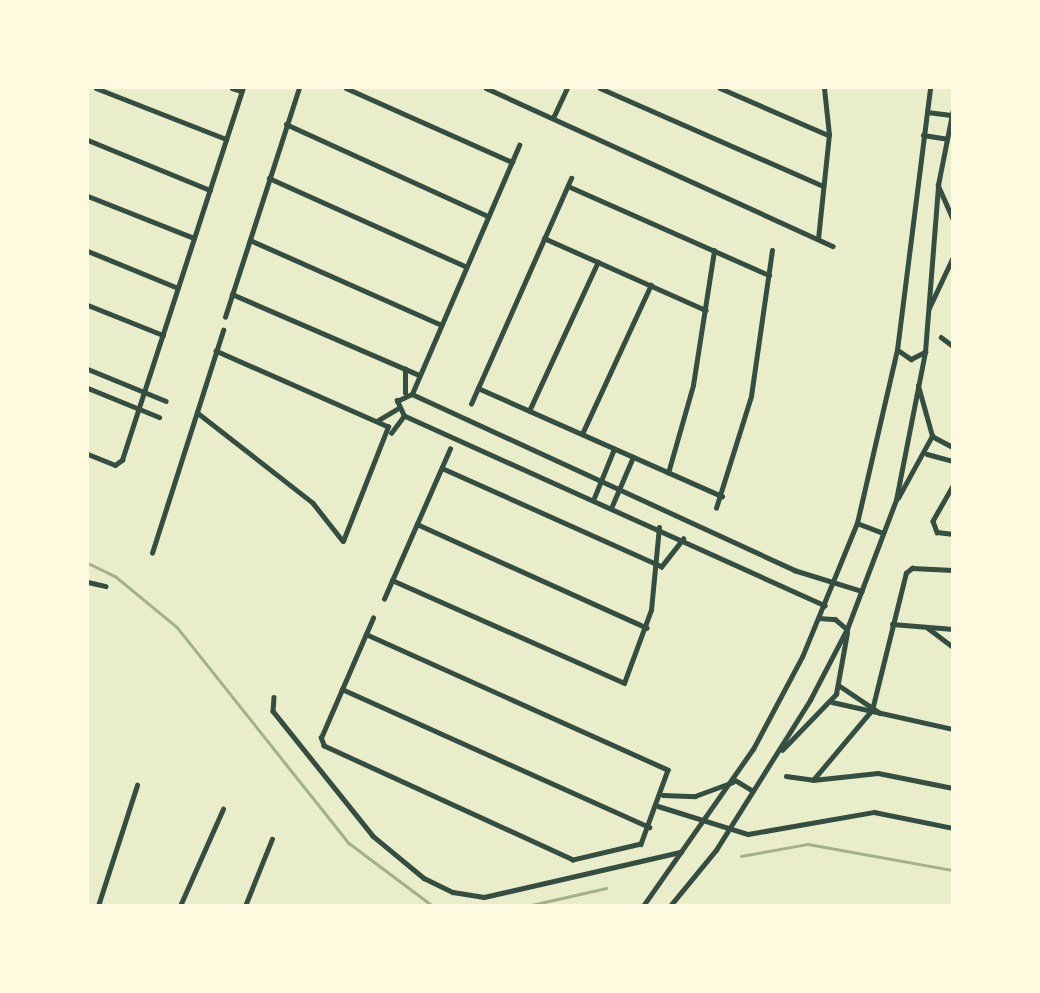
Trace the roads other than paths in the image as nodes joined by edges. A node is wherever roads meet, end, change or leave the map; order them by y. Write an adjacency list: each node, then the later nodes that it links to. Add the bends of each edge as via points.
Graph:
1 (96, 88): 18 (street)
2 (232, 88): 11 (street)
3 (299, 88): 15 (street)
4 (346, 88): 22 (street)
5 (486, 88): 14 (street)
6 (567, 88): 14 (street)
7 (600, 88): 27 (street)
8 (720, 88): 16 (street)
9 (824, 88): 16 (street)
10 (930, 88): 12 (street)
11 (242, 89): 18 (street)
12 (927, 111): 13 (street, via 936,118); 17 (street)
13 (952, 112): 19 (street)
14 (554, 118): 34 (street)
15 (286, 124): 23 (street); 30 (street)
16 (829, 135): 27 (street)
17 (923, 135): 19 (street); 56 (street)
18 (226, 139): 28 (street)
19 (947, 139): 25 (street)
20 (88, 140): 28 (street)
21 (519, 145): 22 (street)
22 (512, 162): 30 (street)
23 (269, 178): 35 (street); 42 (street)
24 (571, 178): 26 (street)
25 (938, 185): 31 (street); 48 (street)
26 (568, 186): 33 (street); 38 (street)
27 (823, 186): 34 (street)
28 (210, 190): 32 (street)
29 (88, 196): 32 (street)
30 (488, 216): 42 (street)
31 (953, 219)
32 (194, 238): 45 (street)
33 (544, 238): 41 (street); 64 (street)
34 (818, 239): 36 (street)
35 (250, 240): 46 (street); 51 (street)
36 (833, 246)
37 (88, 251): 45 (street)
38 (714, 251): 43 (street); 49 (street)
39 (772, 251): 43 (street)
40 (953, 257): 48 (street)
41 (598, 262): 44 (street); 72 (street)
42 (465, 266): 51 (street)
43 (769, 275): 92 (street, via 751,396)
44 (651, 285): 49 (street); 78 (street)
45 (178, 288): 53 (street)
46 (232, 294): 50 (street); 60 (street)
47 (88, 305): 53 (street)
48 (929, 309): 58 (street)
49 (706, 310): 88 (street)
50 (225, 317)
51 (440, 324): 61 (street)
52 (223, 330): 57 (street)
53 (163, 335): 65 (street)
54 (942, 337): 55 (street)
55 (953, 346)
56 (897, 350): 58 (street, via 911,359); 97 (street)
57 (216, 351): 73 (street); 76 (street)
58 (925, 352): 62 (street)
59 (88, 369): 65 (street)
60 (405, 369): 61 (street); 66 (street)
61 (417, 374): 67 (street)
62 (918, 385): 79 (street); 94 (street)
63 (88, 388): 70 (street)
64 (478, 388): 69 (street); 72 (street)
65 (144, 392): 68 (street); 70 (street)
66 (405, 393): 67 (street); 71 (street)
67 (412, 394): 89 (street)
68 (166, 401)
69 (471, 404)
70 (138, 409): 75 (street); 83 (street, via 118,465)
71 (397, 409): 74 (street); 76 (street)
72 (529, 411): 78 (street)
73 (198, 413): 77 (street, via 313,503 343,541); 103 (street)
74 (404, 416): 77 (street); 93 (street)
75 (159, 417)
76 (377, 421): 77 (street, via 388,427)
77 (390, 434)
78 (582, 434): 82 (street)
79 (932, 436): 80 (street); 84 (street)
80 (950, 446)
81 (450, 449): 87 (street)
82 (614, 449): 85 (street); 89 (street)
83 (88, 454)
84 (927, 454): 86 (street); 94 (street)
85 (632, 457): 88 (street); 91 (street)
86 (953, 461)
87 (442, 468): 98 (street); 104 (street)
88 (668, 473): 92 (street)
89 (600, 484): 91 (street); 93 (street)
90 (953, 486): 101 (street, via 933,521 937,532)
91 (618, 492): 95 (street); 110 (street)
92 (722, 496): 96 (street)
93 (594, 498): 95 (street)
94 (896, 500): 100 (street)
95 (612, 506): 99 (street)
96 (716, 508)
97 (857, 523): 100 (street); 110 (street)
98 (417, 524): 108 (street); 118 (street)
99 (659, 527): 102 (street); 104 (street)
100 (883, 533): 112 (street)
101 (953, 534)
102 (684, 538): 105 (street); 114 (street)
103 (152, 553)
104 (655, 563): 105 (street); 107 (street)
105 (662, 566): 107 (street)
106 (953, 570): 117 (street, via 912,568)
107 (656, 573): 118 (street)
108 (392, 580): 113 (street); 118 (street, via 627,682)
109 (88, 582): 111 (street)
110 (834, 582): 112 (street); 114 (street)
111 (106, 586)
112 (862, 591): 120 (street)
113 (384, 599)
114 (825, 606): 116 (street)
115 (373, 618): 122 (street)
116 (819, 618): 120 (street, via 835,619); 134 (street)
117 (892, 624): 119 (street); 128 (street)
118 (647, 628)
119 (928, 628): 121 (street); 123 (street)
120 (847, 629): 124 (street); 132 (street)
121 (953, 629)
122 (366, 634): 125 (street); 139 (street, via 670,772)
123 (953, 647)
124 (840, 686): 127 (street); 128 (street)
125 (342, 689): 143 (street); 143 (street, via 322,743 573,860 639,846)
126 (274, 697): 147 (street, via 273,711 373,836 424,878 453,892 484,897)
127 (832, 702): 129 (street); 132 (street)
128 (874, 705): 129 (street); 130 (street)
129 (870, 714): 130 (street); 135 (street)
130 (880, 714): 131 (street)
131 (953, 729)
132 (779, 753): 138 (street)
133 (786, 776): 135 (street)
134 (734, 780): 138 (street, via 741,789); 139 (street, via 695,796); 142 (street)
135 (813, 780): 137 (street, via 878,773)
136 (137, 785): 149 (street)
137 (953, 788)
138 (754, 790): 145 (street)
139 (663, 795): 140 (street)
140 (658, 806): 142 (street); 143 (street)
141 (223, 809): 150 (street)
142 (704, 822): 145 (street); 147 (street)
143 (649, 827)
144 (953, 828): 145 (street, via 874,812 758,834)
145 (729, 830): 152 (street)
146 (272, 839): 151 (street)
147 (682, 852): 148 (street)
148 (647, 904)
149 (98, 905)
150 (180, 905)
151 (245, 905)
152 (670, 905)

